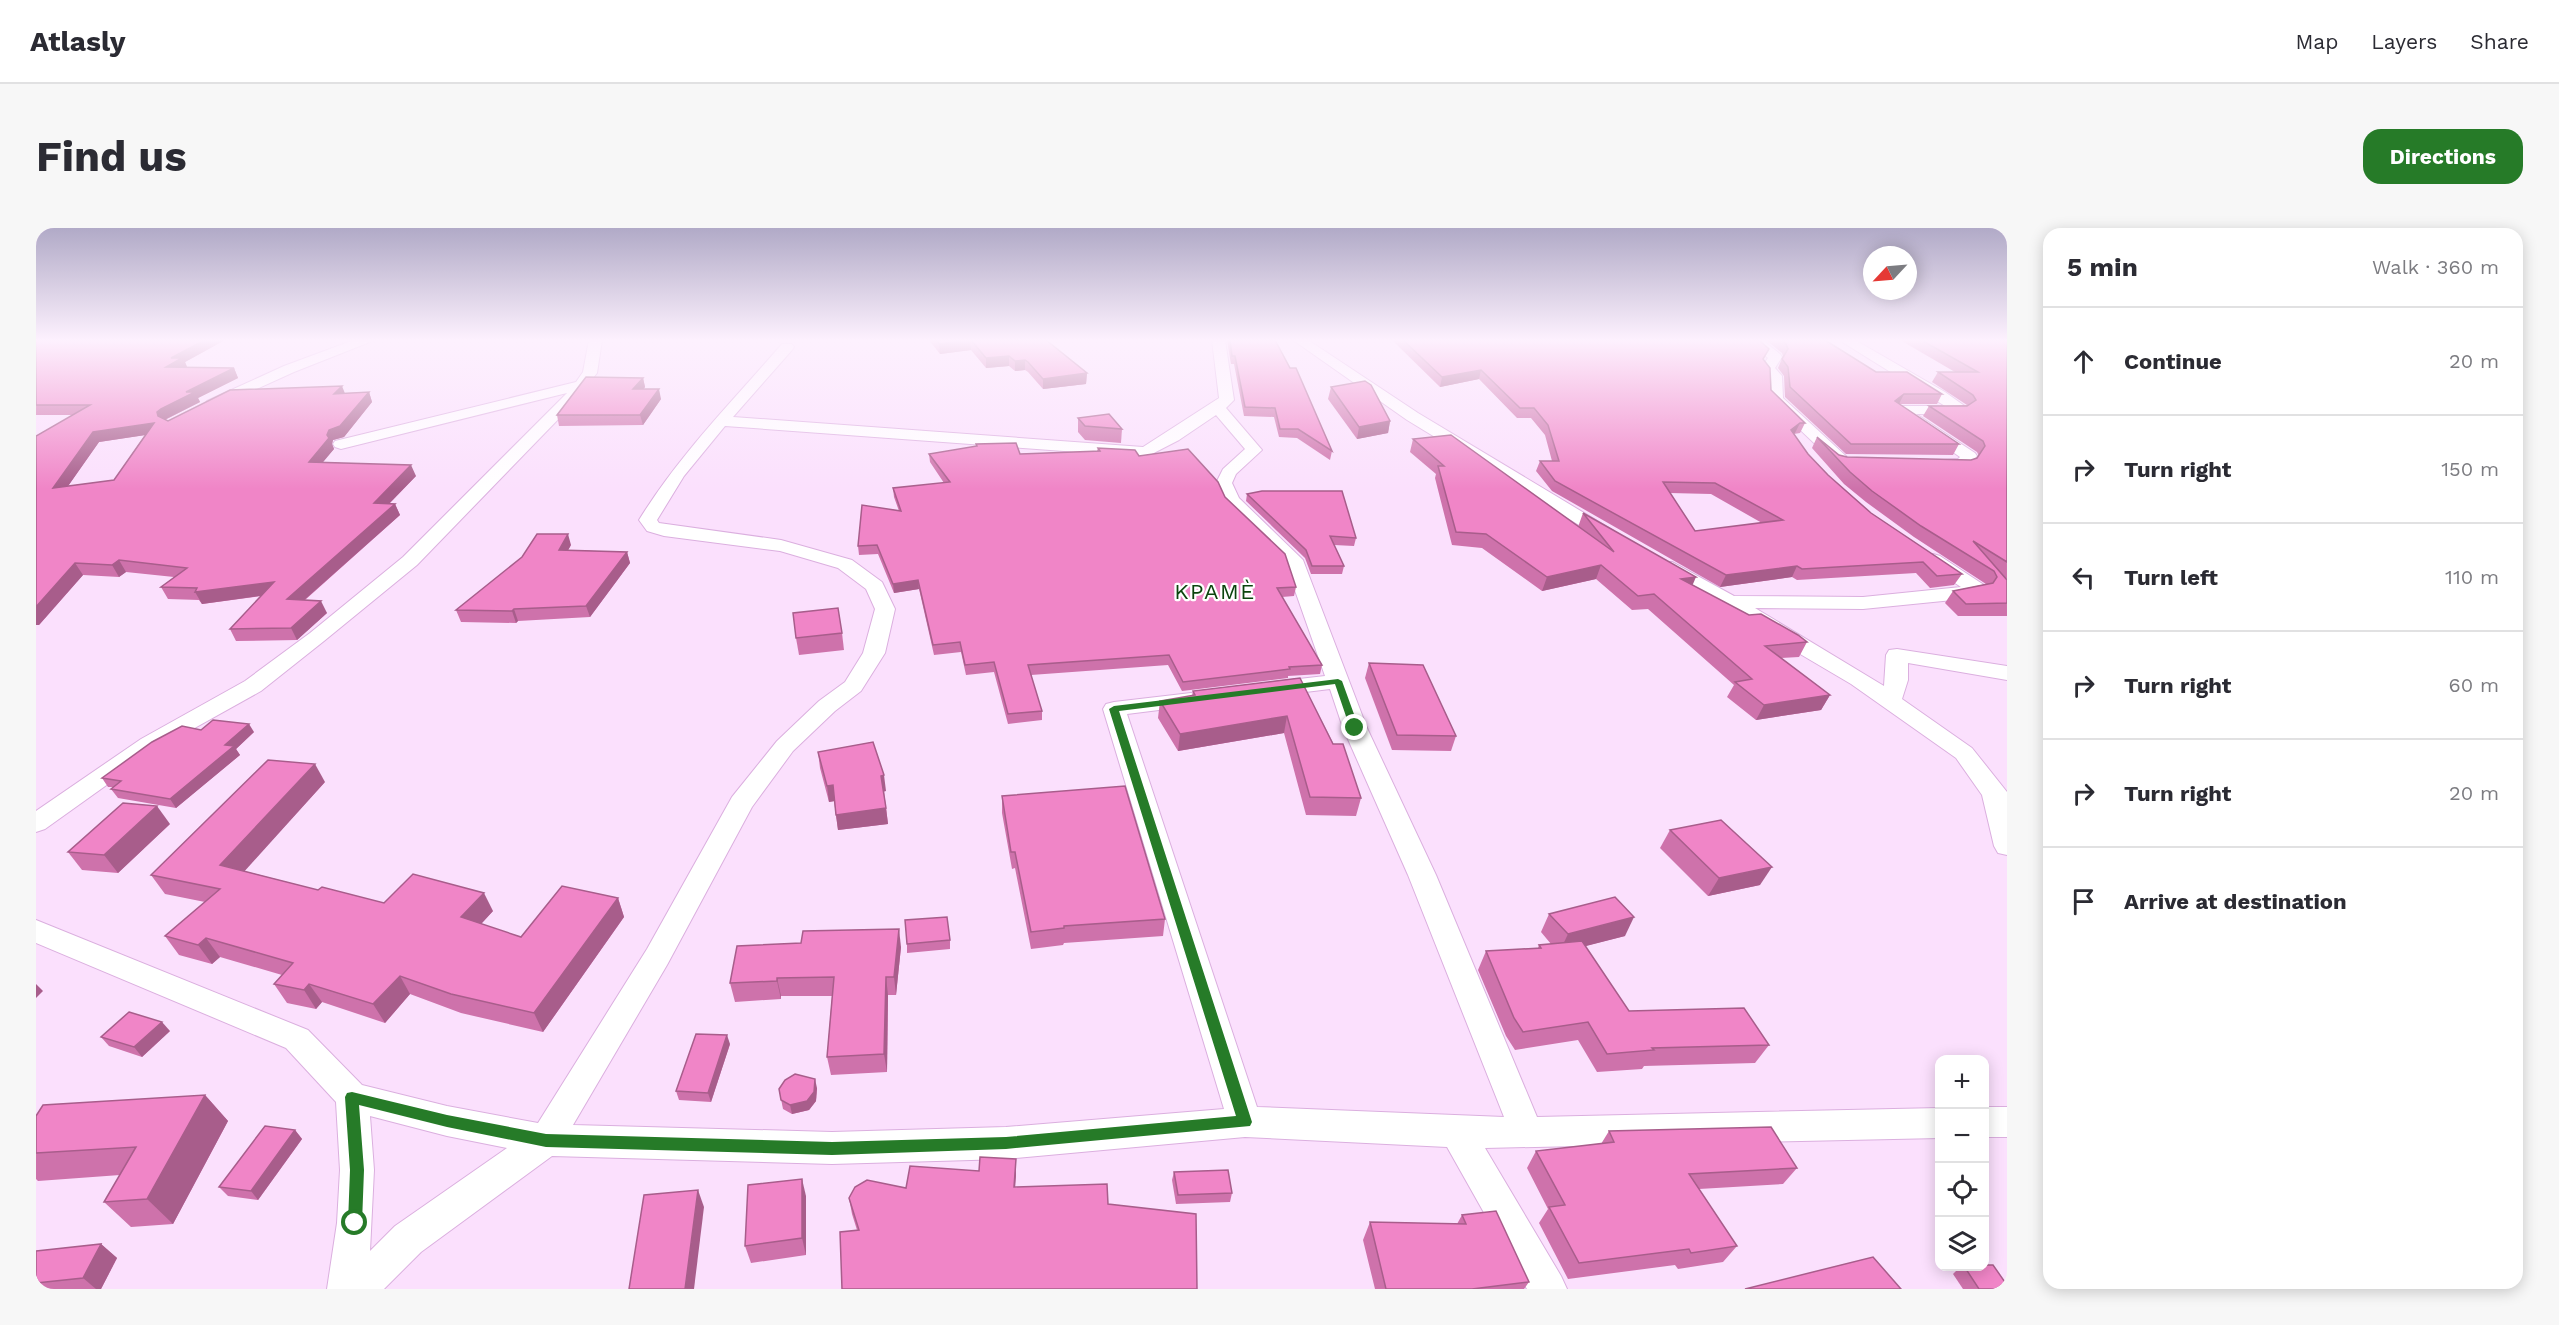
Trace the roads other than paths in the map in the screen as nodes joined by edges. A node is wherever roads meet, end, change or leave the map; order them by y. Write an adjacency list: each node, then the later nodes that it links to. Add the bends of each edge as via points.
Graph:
1 (239, 390): 10 (street)
2 (562, 390): 13 (street)
3 (577, 390): 25 (street, via 520,452 382,584 253,686 149,744)
4 (750, 390): 11 (street)
5 (1225, 390): 9 (street, via 1227,400)
6 (1371, 390): 17 (street)
7 (1776, 390): 12 (street, via 1776,399)
8 (1931, 390): 16 (street, via 1960,410 1899,410 1969,456 1960,465)
9 (1217, 407): 11 (street, via 1146,452); 22 (street, via 1254,450 1229,472 1224,483 1231,500 1294,560)
10 (201, 409)
11 (722, 421): 35 (street, via 661,497 648,520 653,526 664,531 781,546 845,564 875,586 885,609 874,653 853,686 785,746 741,803 657,957)
12 (1817, 441): 14 (street, via 1796,440); 15 (street, via 1841,461)
13 (341, 444)
14 (1798, 446)
15 (1860, 462)
16 (1921, 464)
17 (1624, 544)
18 (1916, 547): 20 (street, via 1977,589 1863,603)
19 (1644, 555): 20 (street)
20 (1730, 602): 23 (street)
21 (2007, 674): 23 (street, via 1897,655 1897,680)
22 (1338, 681): 29 (street, via 1114,709); 34 (street)
23 (1890, 701): 24 (street, via 1964,753)
24 (2000, 799): 26 (street)
25 (36, 823)
26 (2007, 846)
27 (36, 931): 28 (street, via 297,1039)
28 (352, 1097): 35 (street); 36 (street, via 357,1170)
29 (1245, 1122): 33 (street); 35 (street, via 1006,1143 832,1148)
30 (1989, 1122): 31 (street)
31 (2007, 1122)
32 (1935, 1123): 34 (street)
33 (1457, 1132): 34 (street); 38 (street)
34 (1527, 1133)
35 (546, 1140): 37 (street, via 408,1239)
36 (346, 1289)
37 (357, 1289)
38 (1548, 1289)

